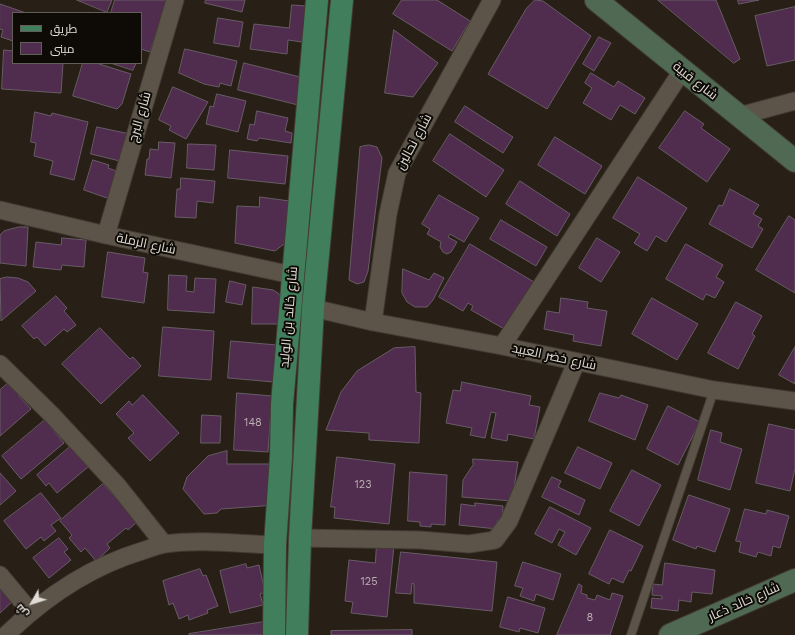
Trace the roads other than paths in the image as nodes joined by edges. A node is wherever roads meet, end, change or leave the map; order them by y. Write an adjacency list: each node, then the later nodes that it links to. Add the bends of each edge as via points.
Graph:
1 (175, 0): 11 (street, شارع البرج)
2 (318, 0): 12 (main road, شارع خالد بن الوليد)
3 (342, 0): 13 (main road, شارع خالد بن الوليد)
4 (492, 0): 14 (street, شارع نحالين, via 397,173 388,214)
5 (596, 0): 6 (street, شارع قبية)
6 (682, 70): 8 (street, شارع قبية); 15 (street)
7 (795, 101): 8 (street)
8 (739, 116): 9 (street, شارع قبية)
9 (795, 160)
10 (0, 210): 11 (street, شارع الرملة)
11 (106, 235): 12 (street, شارع الرملة)
12 (292, 275): 22 (main road, شارع خالد بن الوليد)
13 (314, 308): 14 (street, شارع خضر العبيد); 20 (main road, شارع خالد بن الوليد)
14 (373, 322): 15 (street, شارع خضر العبيد)
15 (502, 346): 16 (street, شارع خضر العبيد)
16 (576, 363): 18 (street, شارع خضر العبيد); 20 (street, via 509,521 494,540 469,544 420,540)
17 (0, 364): 21 (street, via 117,485)
18 (714, 390): 19 (street, شارع خضر العبيد); 29 (lane)
19 (795, 401)
20 (300, 538): 28 (main road, شارع خالد بن الوليد)
21 (164, 544): 22 (street); 25 (street, via 97,569)
22 (275, 544): 27 (main road, شارع خالد بن الوليد)
23 (0, 574): 25 (street)
24 (795, 580): 30 (street, شارع خالد ذعار)
25 (30, 611): 26 (street)
26 (6, 635)
27 (274, 635)
28 (297, 635)
29 (631, 635)
30 (670, 635)

